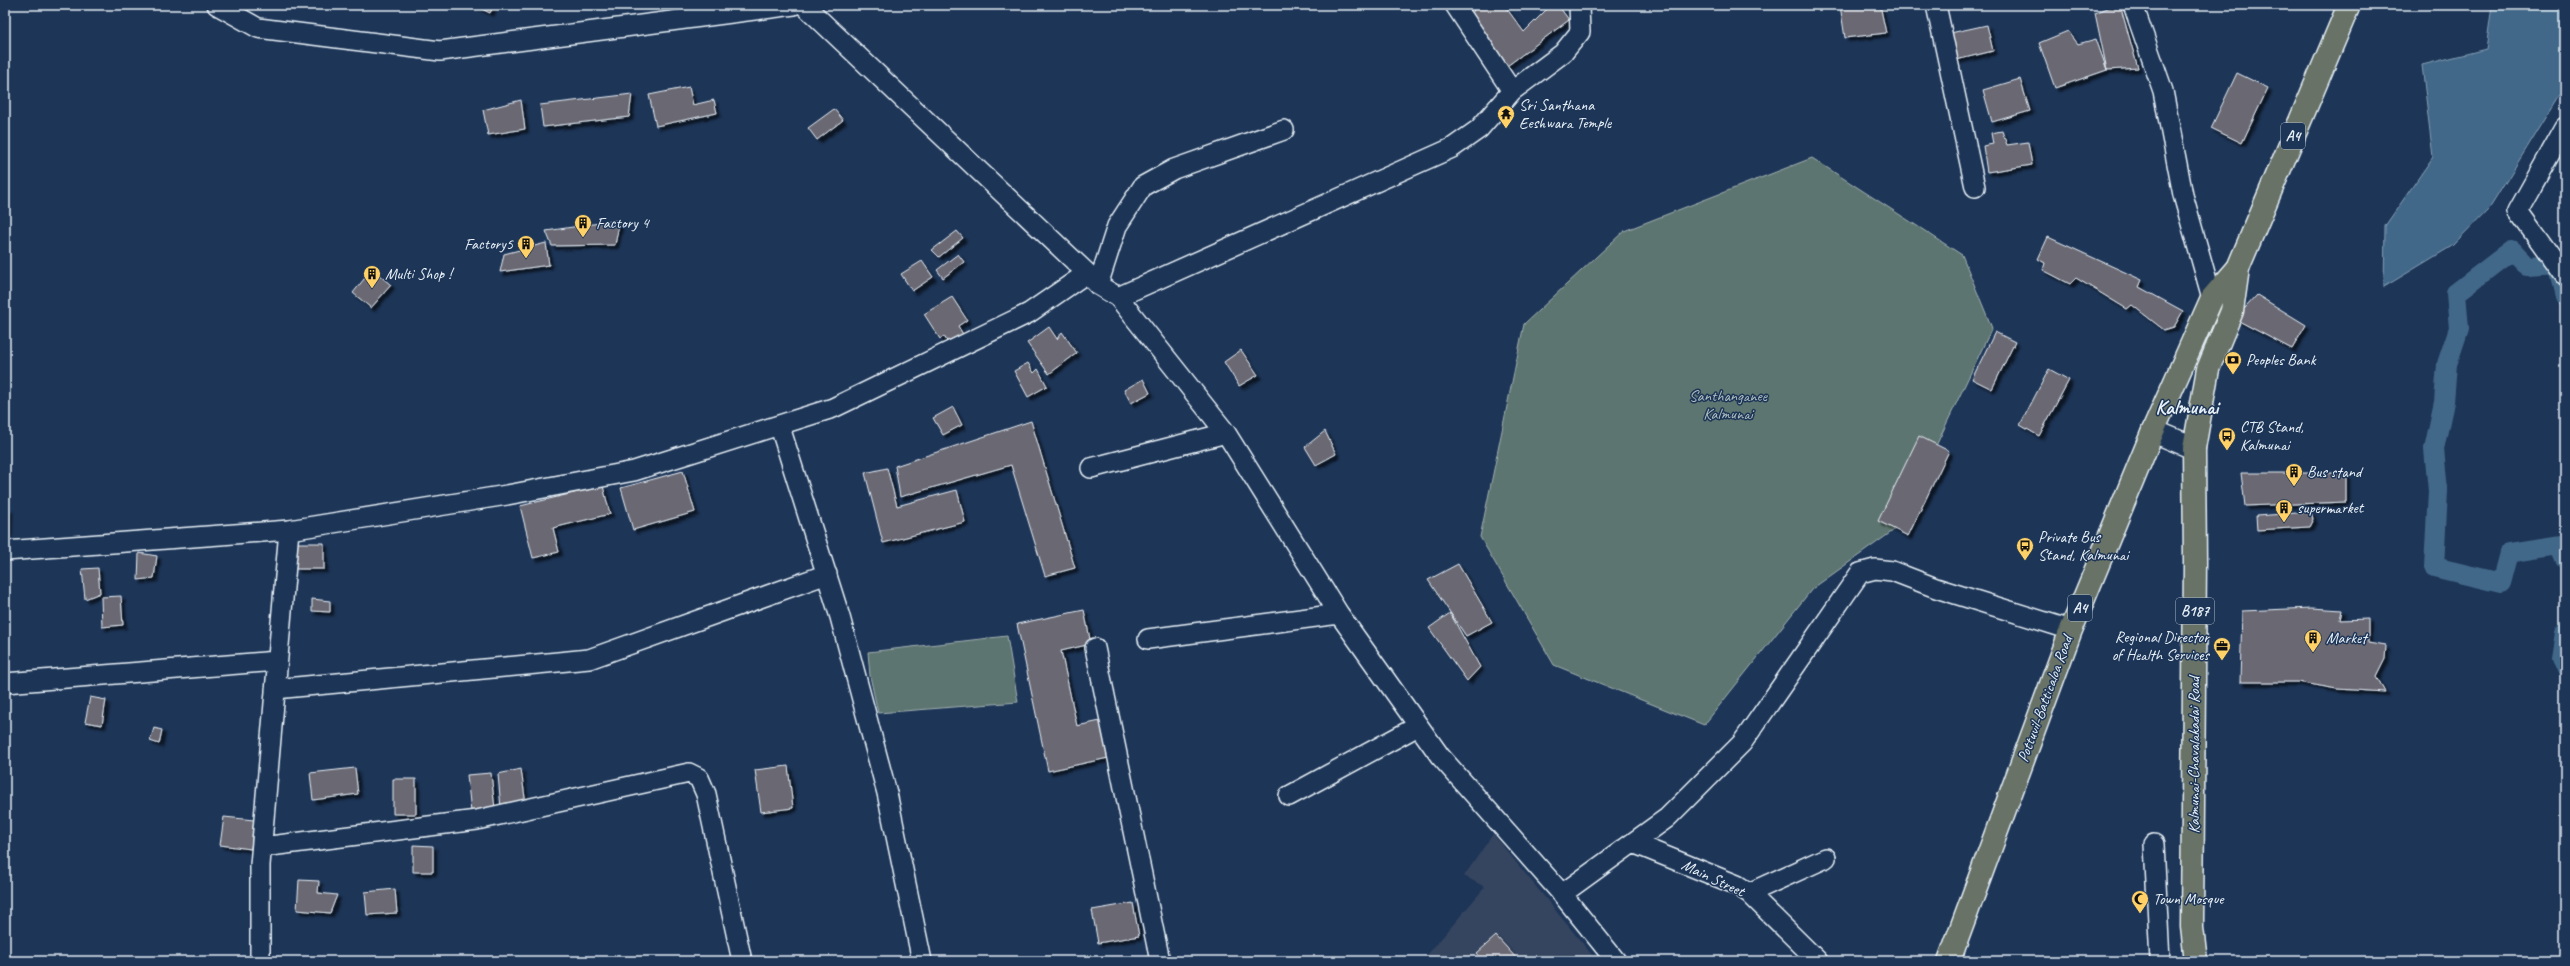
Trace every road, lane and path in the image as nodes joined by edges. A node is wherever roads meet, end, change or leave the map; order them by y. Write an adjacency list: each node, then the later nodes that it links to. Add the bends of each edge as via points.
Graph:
1 (217, 5): 10 (street, via 258,28 440,51)
2 (699, 5): 10 (street)
3 (794, 5): 10 (street)
4 (804, 5): 17 (street)
5 (1455, 5): 11 (street)
6 (1580, 5): 11 (street, via 1580,32 1564,53)
7 (1936, 5): 14 (street)
8 (2133, 5): 19 (street, via 2163,91 2183,195)
9 (2349, 5): 15 (main road, Pottuvil-Batticaloa Road / A4)
10 (688, 20)
11 (1512, 91): 18 (street, via 1479,129 1452,148)
12 (2565, 127): 16 (street, via 2518,210)
13 (1284, 130): 17 (street, via 1174,169 1143,186 1117,226)
14 (1975, 186)
15 (2238, 268): 19 (main road, Pottuvil-Batticaloa Road / A4); 23 (main road, Kalmunai-Chavalakadai Road / B187, via 2232,311 2208,369)
16 (2565, 276)
17 (1092, 279): 18 (street); 20 (street, via 964,346 833,408)
18 (1118, 297): 22 (street)
19 (2212, 298): 21 (main road, Pottuvil-Batticaloa Road / A4)
20 (780, 427): 25 (street, via 634,471 507,495); 27 (street)
21 (2153, 431): 23 (main road); 29 (main road, Pottuvil-Batticaloa Road / A4)
22 (1226, 433): 24 (street); 28 (street)
23 (2194, 448): 51 (main road, Kalmunai-Chavalakadai Road / B187, via 2192,927)
24 (1091, 468)
25 (289, 530): 26 (street); 32 (street)
26 (5, 551)
27 (827, 574): 34 (street, via 589,659); 45 (street, via 887,793)
28 (1339, 614): 30 (street); 35 (street)
29 (2071, 630): 37 (street, via 1936,588 1892,571 1874,569 1860,573 1742,743 1667,818); 49 (main road, Pottuvil-Batticaloa Road / A4)
30 (1148, 639)
31 (1095, 648): 46 (street)
32 (277, 661): 33 (street); 34 (street)
33 (5, 683)
34 (275, 689): 39 (street)
35 (1418, 726): 36 (street); 42 (street, via 1440,756)
36 (1290, 796)
37 (1633, 843): 41 (street, Main Street, via 1737,885); 42 (street)
38 (2154, 844): 50 (street)
39 (262, 847): 43 (street); 44 (street, via 477,820 689,773 699,778 706,794)
40 (1826, 858): 41 (street)
41 (1748, 893): 48 (street, Main Street)
42 (1562, 894): 47 (street)
43 (260, 961)
44 (742, 961)
45 (922, 961)
46 (1160, 961)
47 (1616, 961)
48 (1818, 961)
49 (1949, 961)
50 (2160, 961)
51 (2196, 961)

